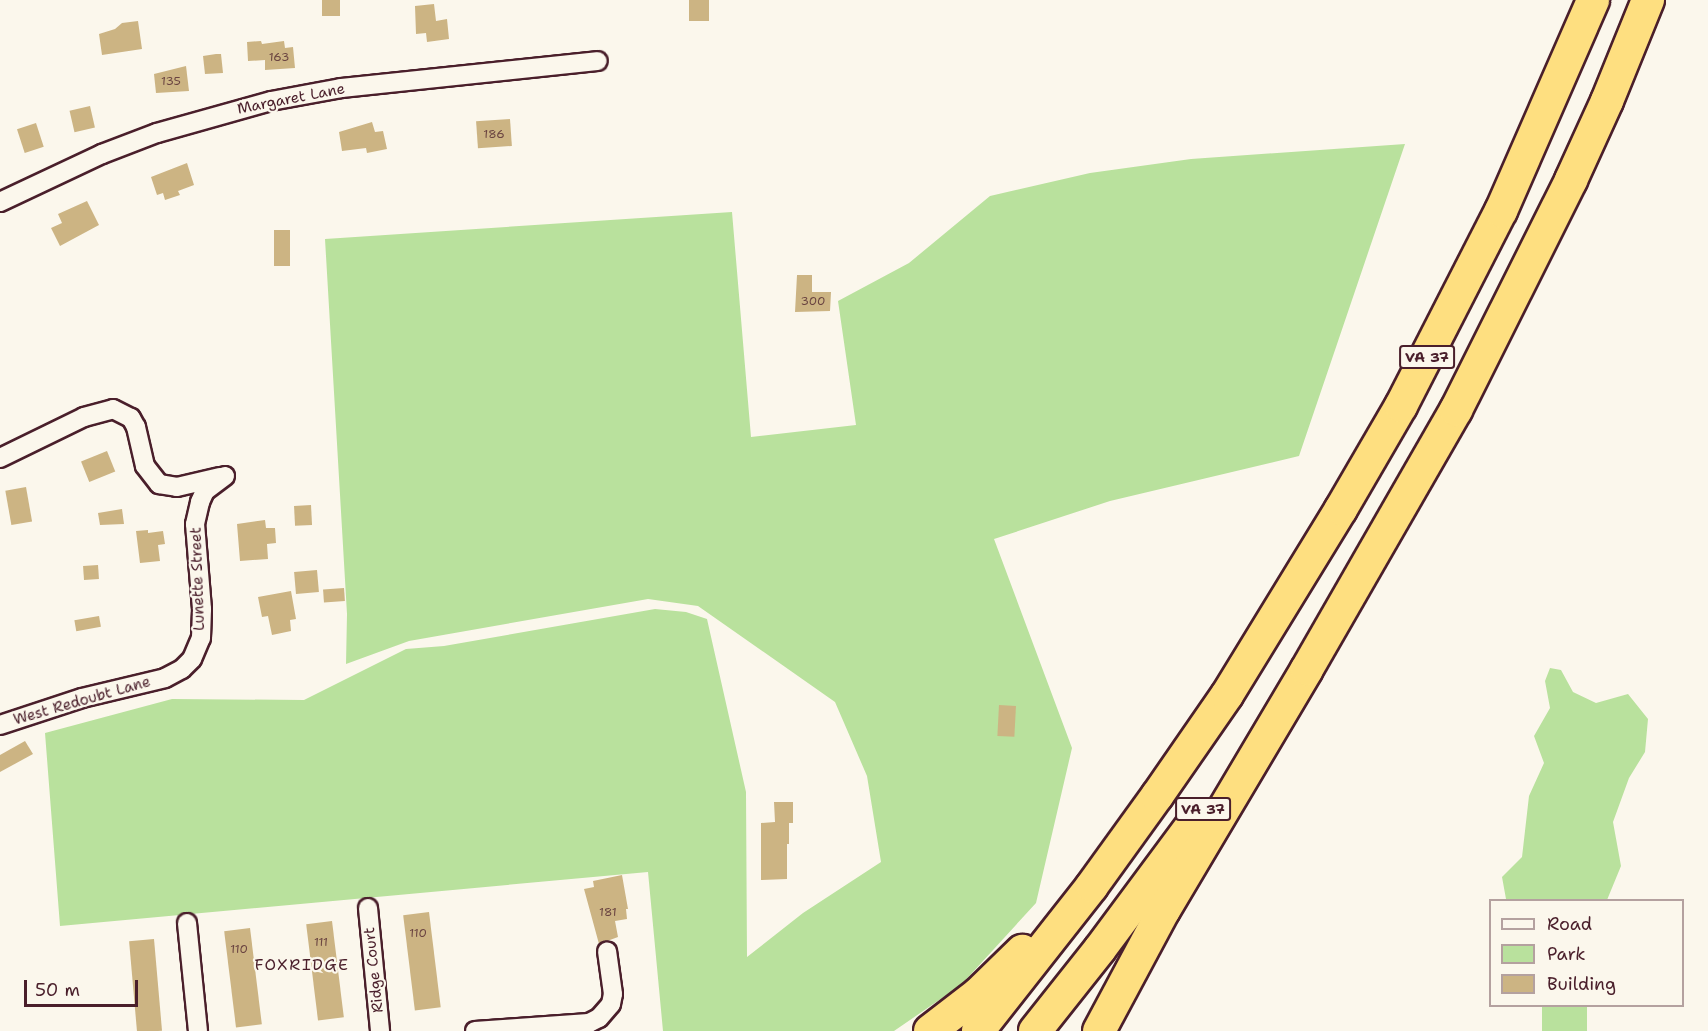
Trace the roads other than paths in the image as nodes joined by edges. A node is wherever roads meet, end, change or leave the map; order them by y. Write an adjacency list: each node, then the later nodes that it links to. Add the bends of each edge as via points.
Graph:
1 (1593, 0): 8 (highway, VA 37, via 1501,211 1401,406)
2 (1648, 0): 6 (highway, VA 37, via 1607,101 1525,276 1456,410)
3 (598, 61): 4 (street, Margaret Lane, via 352,87 271,101 157,133)
4 (0, 202)
5 (0, 458): 7 (street, Lunette Street, via 84,417 113,409 130,418 136,427 145,466 159,484 177,487 225,476 205,491 195,524 202,609 198,648 183,669)
6 (1358, 577): 18 (highway, VA 37, via 1303,665 1185,836); 19 (highway, via 1164,910)
7 (165, 678): 9 (street, West Redoubt Lane, via 82,698)
8 (1227, 695): 16 (highway, via 1057,912 978,994); 17 (highway, VA 37, via 1092,886)
9 (0, 724)
10 (368, 908): 14 (street, Ridge Court)
11 (187, 923): 13 (street)
12 (607, 951): 15 (street, via 613,993 611,1004 599,1018 589,1023)
13 (198, 1031)
14 (380, 1031)
15 (475, 1031)
16 (930, 1031)
17 (978, 1031)
18 (1035, 1031)
19 (1099, 1031)

